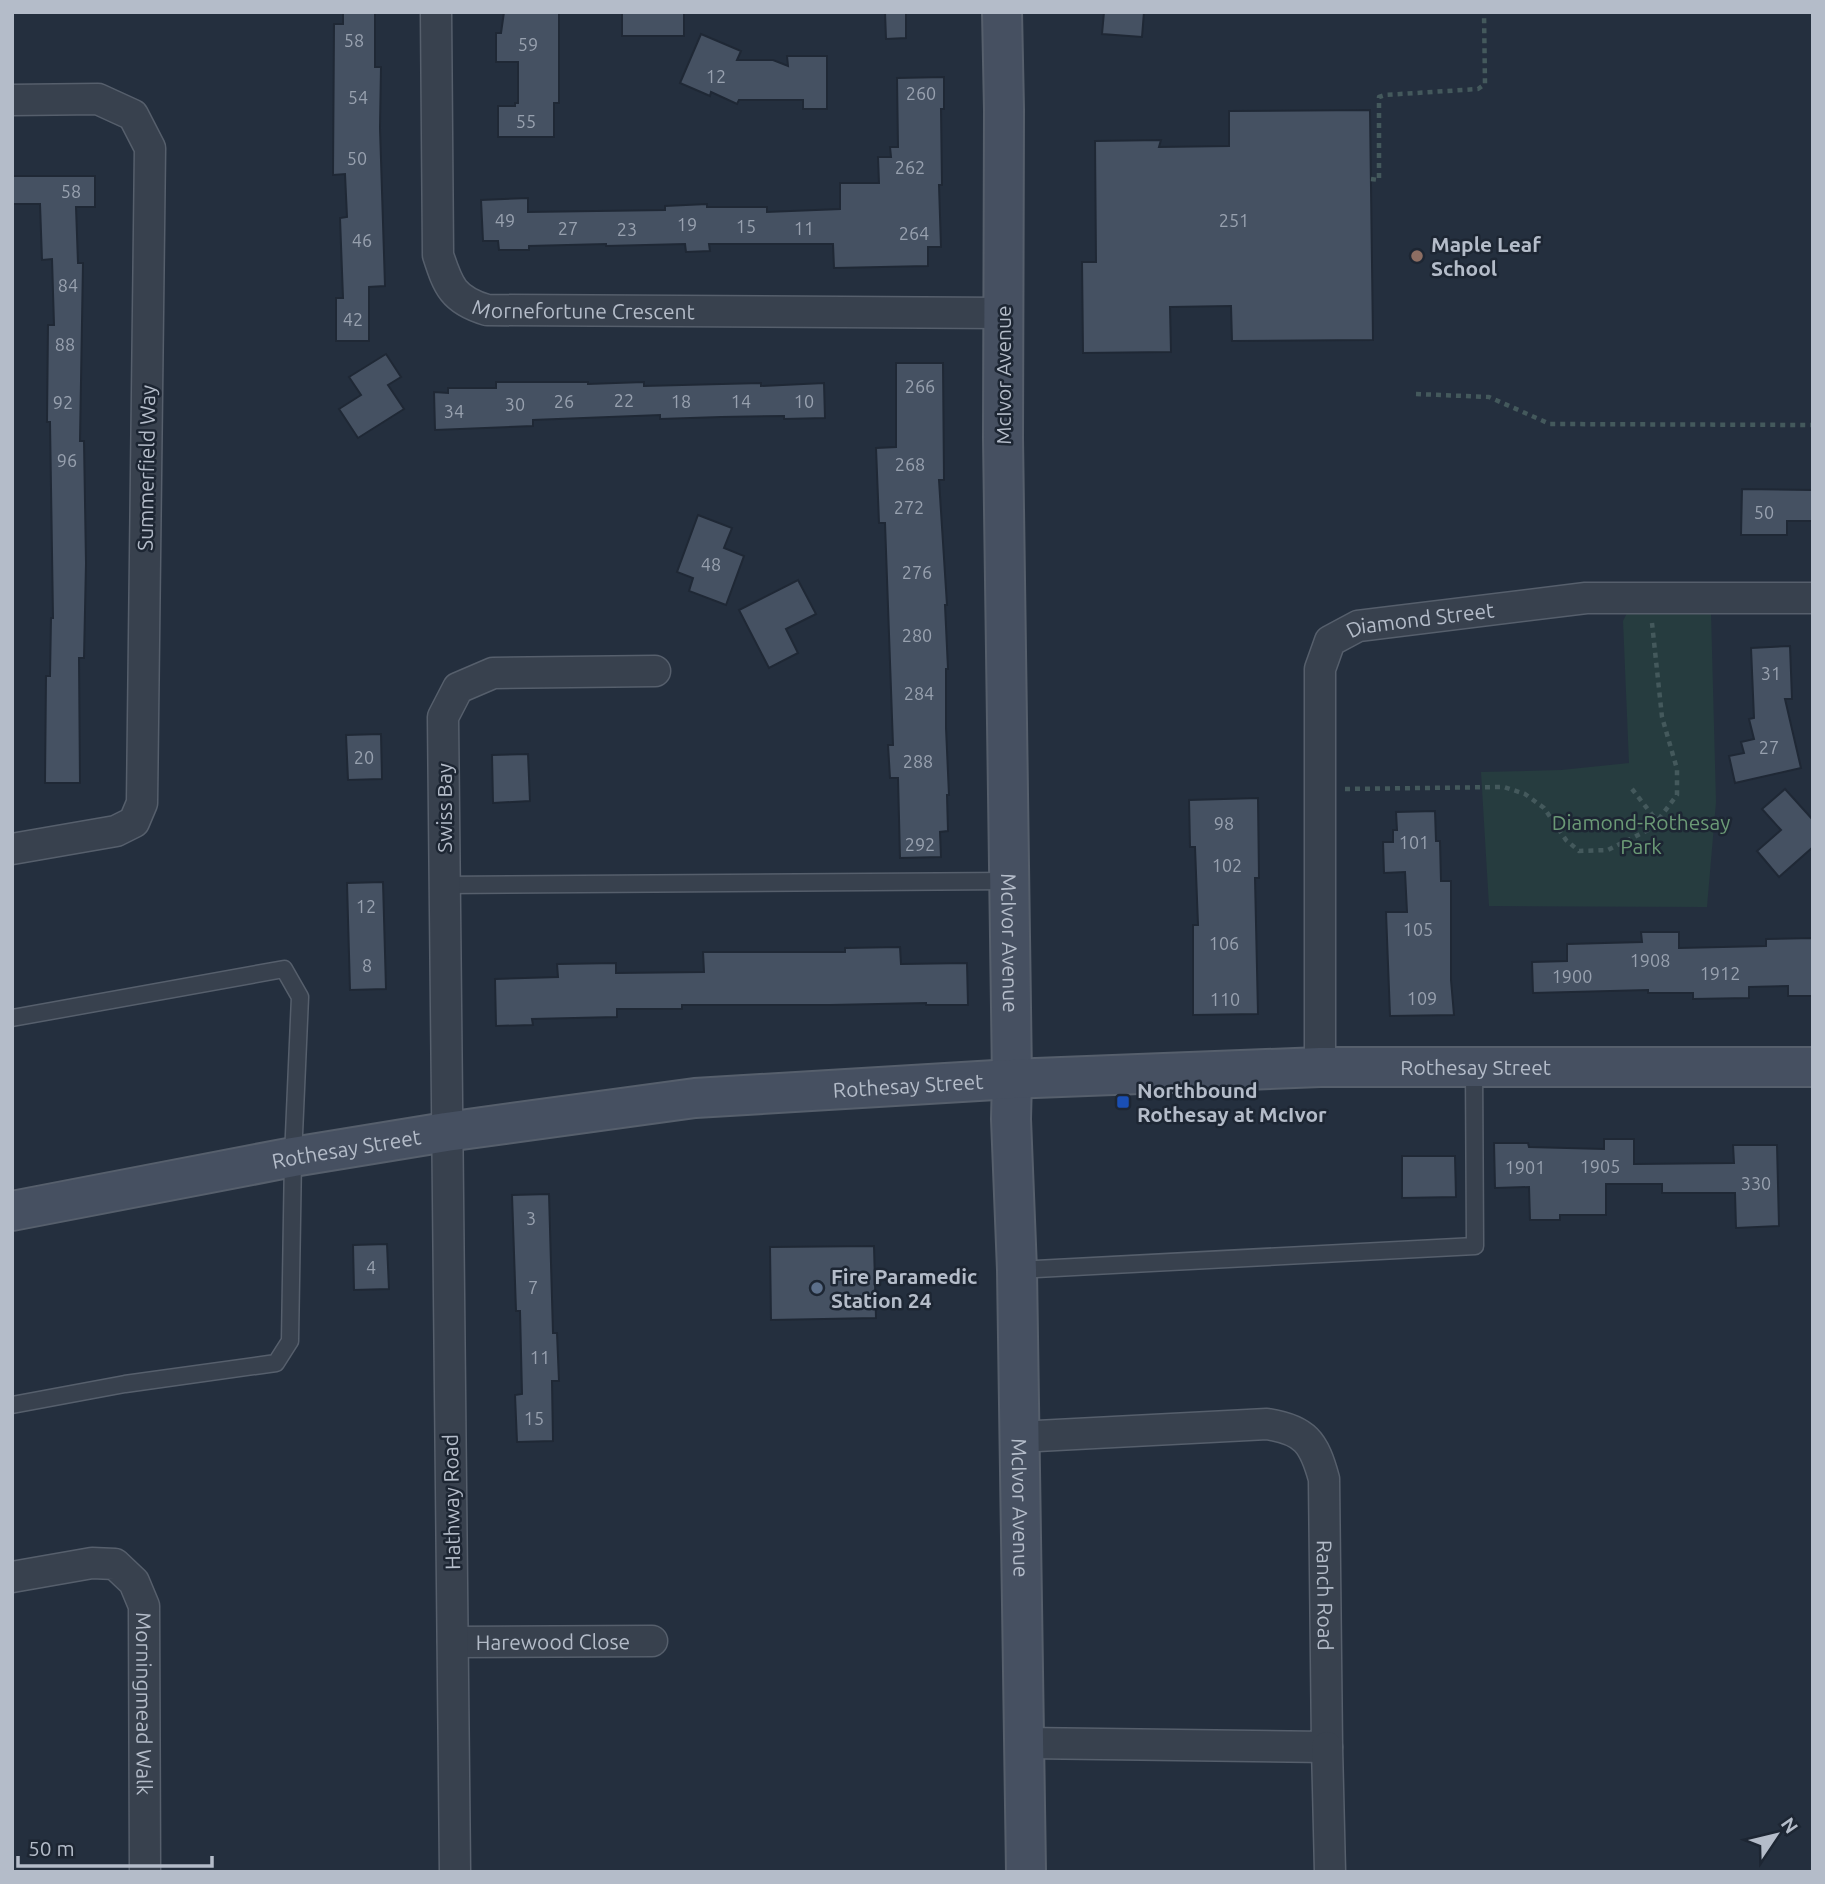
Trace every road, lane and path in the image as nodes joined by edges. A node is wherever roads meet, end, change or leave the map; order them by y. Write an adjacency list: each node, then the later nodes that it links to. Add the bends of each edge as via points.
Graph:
1 (436, 12): 6 (street, Mornefortune Crescent, via 438,255 447,285 470,305 486,310)
2 (1002, 12): 6 (street, McIvor Avenue)
3 (1484, 12): 5 (path, via 1485,84 1478,89 1379,97 1379,180)
4 (12, 100): 15 (street, Summerfield Way, via 98,99 133,115 150,148 142,803 134,822 116,831)
5 (1371, 179)
6 (1003, 313): 16 (street, McIvor Avenue)
7 (1416, 394): 8 (path, via 1489,397 1550,424)
8 (1813, 425)
9 (1649, 598): 10 (street, Diamond Street); 13 (street, Diamond Street, via 1586,598 1358,626 1330,641 1320,669); 14 (path, via 1662,717 1677,769 1677,795)
10 (1813, 598)
11 (655, 671): 17 (street, Swiss Bay, via 493,673 458,688 443,717)
12 (1632, 789): 14 (path)
13 (1320, 790): 14 (path, via 1504,787 1525,794 1544,808 1566,840 1580,851 1608,850); 19 (street, Diamond Street)
14 (1657, 821)
15 (12, 849)
16 (1010, 881): 17 (lane); 22 (street, McIvor Avenue)
17 (444, 885): 23 (street, Swiss Bay)
18 (12, 1018): 24 (lane, via 284,969 300,997)
19 (1320, 1067): 20 (street, Rothesay Street); 22 (street, Rothesay Street)
20 (1474, 1067): 21 (street, Rothesay Street); 26 (lane, via 1475,1246)
21 (1813, 1067)
22 (1012, 1079): 23 (street, Rothesay Street, via 695,1098); 26 (street, McIvor Avenue)
23 (446, 1132): 24 (street, Rothesay Street); 31 (street, Hathway Road)
24 (293, 1157): 25 (street, Rothesay Street); 27 (lane, via 290,1341 276,1363)
25 (12, 1211)
26 (1017, 1270): 28 (street, McIvor Avenue)
27 (12, 1405)
28 (1018, 1437): 32 (street, McIvor Avenue); 33 (street, Ranch Road, via 1267,1424 1306,1437 1324,1479)
29 (12, 1577): 34 (street, Morningmead Walk, via 103,1563 115,1564 134,1582 144,1605)
30 (652, 1641): 31 (street, Harewood Close)
31 (453, 1642): 35 (street, Hathway Road)
32 (1026, 1743): 33 (street); 36 (street, McIvor Avenue)
33 (1327, 1747): 37 (street, Ranch Road)
34 (145, 1872)
35 (455, 1872)
36 (1026, 1872)
37 (1330, 1872)

